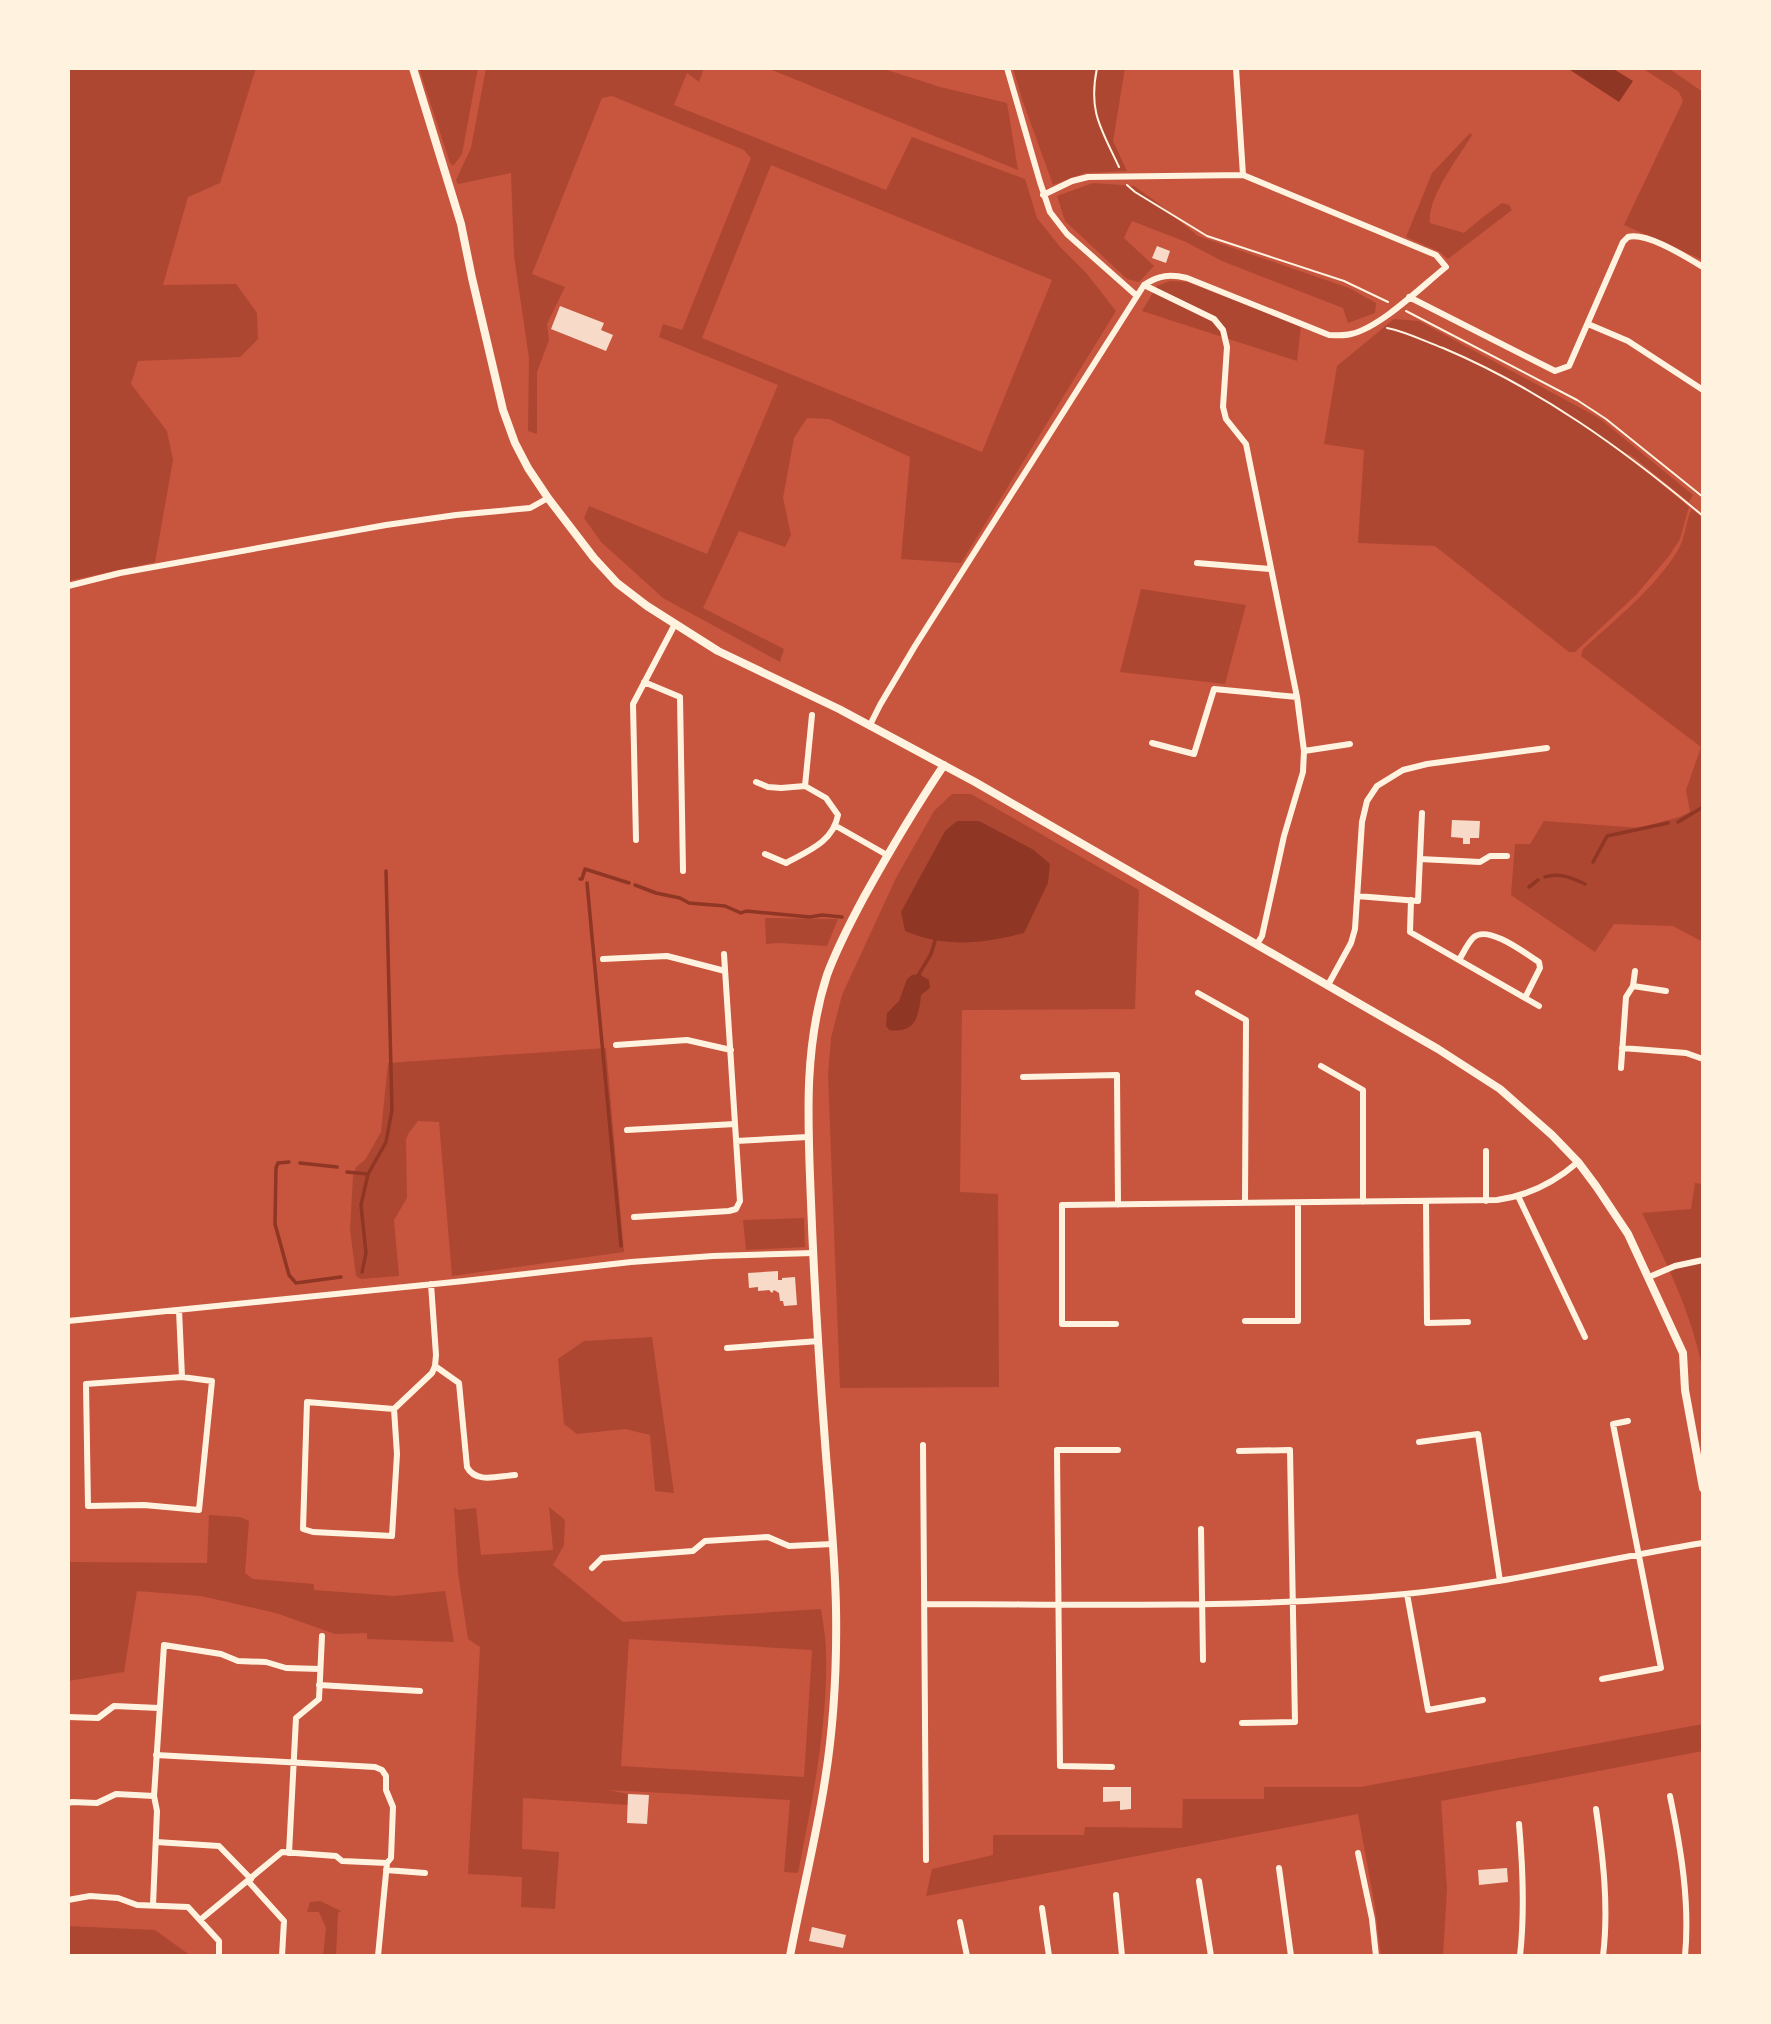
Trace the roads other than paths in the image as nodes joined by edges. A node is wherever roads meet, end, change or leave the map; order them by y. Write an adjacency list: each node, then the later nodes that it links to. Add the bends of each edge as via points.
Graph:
1 (413, 68): 12 (street, via 461,224 503,410 515,443)
2 (1007, 68): 5 (street)
3 (1236, 68): 4 (street)
4 (1243, 175): 5 (street, via 1088,177); 9 (street, via 1436,255 1446,267)
5 (1043, 195): 8 (street, via 1067,234)
6 (1703, 267): 10 (street, via 1640,236 1628,237)
7 (1144, 285): 8 (street); 9 (street, via 1163,276 1187,278 1341,336 1367,328); 14 (street, via 1214,319 1223,330 1227,346 1223,407 1226,419 1246,444)
8 (1137, 296): 20 (street, via 911,653)
9 (1409, 298): 10 (street, via 1555,371 1569,366)
10 (1588, 324): 11 (street, via 1628,341)
11 (1703, 390)
12 (548, 498): 15 (street, via 530,508 386,525); 16 (street, via 617,583)
13 (1197, 563): 14 (street)
14 (1270, 569): 18 (street)
15 (68, 586)
16 (675, 624): 17 (street); 20 (street, via 718,651)
17 (644, 682): 30 (street, via 632,714); 35 (street, via 680,697)
18 (1297, 697): 21 (street, via 1214,689 1194,754); 24 (street)
19 (812, 715): 27 (street)
20 (870, 726): 25 (street)
21 (1152, 743)
22 (1350, 744): 24 (street)
23 (1547, 748): 36 (street, via 1427,764 1403,770 1377,786 1362,822)
24 (1304, 751): 38 (street, via 1303,772)
25 (944, 765): 32 (street); 38 (street)
26 (756, 782): 27 (street, via 768,787)
27 (805, 786): 29 (street, via 834,807)
28 (1422, 813): 34 (street)
29 (836, 826): 31 (street, via 817,846 786,863); 32 (street)
30 (636, 840)
31 (765, 854)
32 (887, 855): 59 (street, via 840,943 824,988 811,1048)
33 (1507, 856): 34 (street, via 1490,856 1480,862)
34 (1420, 859): 37 (street, via 1418,901)
35 (683, 871)
36 (1357, 896): 37 (street); 44 (street, via 1351,943)
37 (1411, 900): 41 (street, via 1410,932)
38 (1257, 944): 44 (street)
39 (724, 954): 42 (street)
40 (603, 959): 42 (street, via 667,956)
41 (1459, 960): 48 (street); 48 (street, via 1475,937 1492,934 1539,962)
42 (725, 971): 52 (street)
43 (1635, 971): 45 (street)
44 (1328, 985): 62 (street, via 1500,1089)
45 (1633, 986): 46 (street); 51 (street, via 1626,997)
46 (1666, 991)
47 (1198, 993): 67 (street, via 1245,1020)
48 (1525, 998): 49 (street)
49 (1539, 1006)
50 (616, 1045): 52 (street, via 687,1040)
51 (1622, 1048): 53 (street, via 1686,1053); 55 (street)
52 (730, 1050): 57 (street)
53 (1703, 1059)
54 (1321, 1066): 65 (street, via 1363,1090)
55 (1621, 1068)
56 (1023, 1077): 69 (street, via 1117,1075)
57 (735, 1124): 58 (street); 60 (street)
58 (627, 1130)
59 (808, 1137): 60 (street); 71 (street)
60 (736, 1141): 70 (street, via 740,1201 736,1209)
61 (1486, 1152): 64 (street)
62 (1578, 1162): 63 (street); 73 (street, via 1628,1234)
63 (1518, 1196): 64 (street); 80 (street)
64 (1486, 1201): 66 (street)
65 (1363, 1202): 66 (street); 68 (street)
66 (1426, 1202): 78 (street, via 1427,1323)
67 (1245, 1203): 68 (street); 69 (street)
68 (1298, 1203): 77 (street, via 1298,1321)
69 (1118, 1205): 79 (street, via 1062,1205 1062,1324)
70 (634, 1217)
71 (813, 1253): 74 (street, via 631,1262); 81 (street)
72 (1703, 1259): 73 (street)
73 (1649, 1277): 92 (street, via 1683,1353)
74 (431, 1284): 75 (street); 83 (street)
75 (179, 1310): 76 (street); 84 (street)
76 (68, 1321)
77 (1245, 1321)
78 (1468, 1322)
79 (1116, 1324)
80 (1585, 1337)
81 (820, 1341): 82 (street); 95 (street)
82 (727, 1348)
83 (435, 1366): 85 (street); 91 (street, via 459,1383 470,1474 478,1478)
84 (181, 1377): 84 (street, via 86,1384 88,1506 199,1510 212,1381)
85 (394, 1409): 85 (street, via 307,1402 303,1529 392,1536 397,1454)
86 (1628, 1421): 96 (street, via 1613,1424)
87 (1419, 1442): 98 (street, via 1478,1434)
88 (923, 1445): 101 (street)
89 (1118, 1450): 102 (street, via 1057,1450)
90 (1239, 1451): 100 (street, via 1290,1450)
91 (515, 1475)
92 (1703, 1488)
93 (1201, 1529): 103 (street)
94 (1703, 1542): 96 (street)
95 (833, 1544): 97 (street, via 789,1546 768,1537 705,1541 693,1551 602,1559); 140 (street, via 832,1719 825,1781)
96 (1639, 1555): 98 (street); 107 (street, via 1661,1668)
97 (592, 1568)
98 (1500, 1581): 99 (street)
99 (1407, 1594): 100 (street); 110 (street, via 1428,1710)
100 (1294, 1601): 103 (street); 113 (street, via 1295,1722)
101 (924, 1604): 102 (street); 125 (street)
102 (1058, 1604): 103 (street); 116 (street, via 1060,1766)
103 (1202, 1604): 105 (street)
104 (321, 1636): 106 (street)
105 (1203, 1660)
106 (320, 1669): 108 (street); 111 (street, via 238,1661 163,1645)
107 (1602, 1679)
108 (319, 1685): 109 (street); 115 (street, via 318,1699 296,1718)
109 (420, 1691)
110 (1483, 1700)
111 (159, 1708): 112 (street, via 114,1706 99,1718); 114 (street)
112 (68, 1717)
113 (1242, 1723)
114 (156, 1755): 115 (street); 117 (street)
115 (294, 1763): 123 (street); 126 (street, via 384,1772 393,1807 391,1858)
116 (1112, 1767)
117 (154, 1796): 119 (street, via 116,1794 97,1803); 122 (street)
118 (1670, 1796): 149 (street, via 1686,1894)
119 (68, 1803)
120 (1596, 1809): 148 (street, via 1605,1902)
121 (1519, 1824): 147 (street, via 1523,1878)
122 (156, 1842): 129 (street, via 219,1846); 133 (street)
123 (289, 1853): 126 (street, via 336,1856 342,1861); 129 (street, via 282,1852)
124 (1358, 1853): 146 (street)
125 (926, 1860)
126 (386, 1867): 128 (street); 139 (street)
127 (1279, 1868): 145 (street)
128 (425, 1873)
129 (249, 1880): 135 (street); 138 (street, via 284,1921)
130 (1199, 1881): 144 (street)
131 (1116, 1895): 143 (street)
132 (68, 1900): 133 (street, via 90,1896)
133 (153, 1905): 135 (street, via 188,1907)
134 (1042, 1908): 142 (street)
135 (200, 1920): 137 (street, via 219,1941)
136 (960, 1922): 141 (street)
137 (219, 1956)
138 (282, 1956)
139 (378, 1956)
140 (790, 1956)
141 (967, 1956)
142 (1049, 1956)
143 (1122, 1956)
144 (1211, 1956)
145 (1291, 1956)
146 (1376, 1956)
147 (1520, 1956)
148 (1603, 1956)
149 (1685, 1956)

